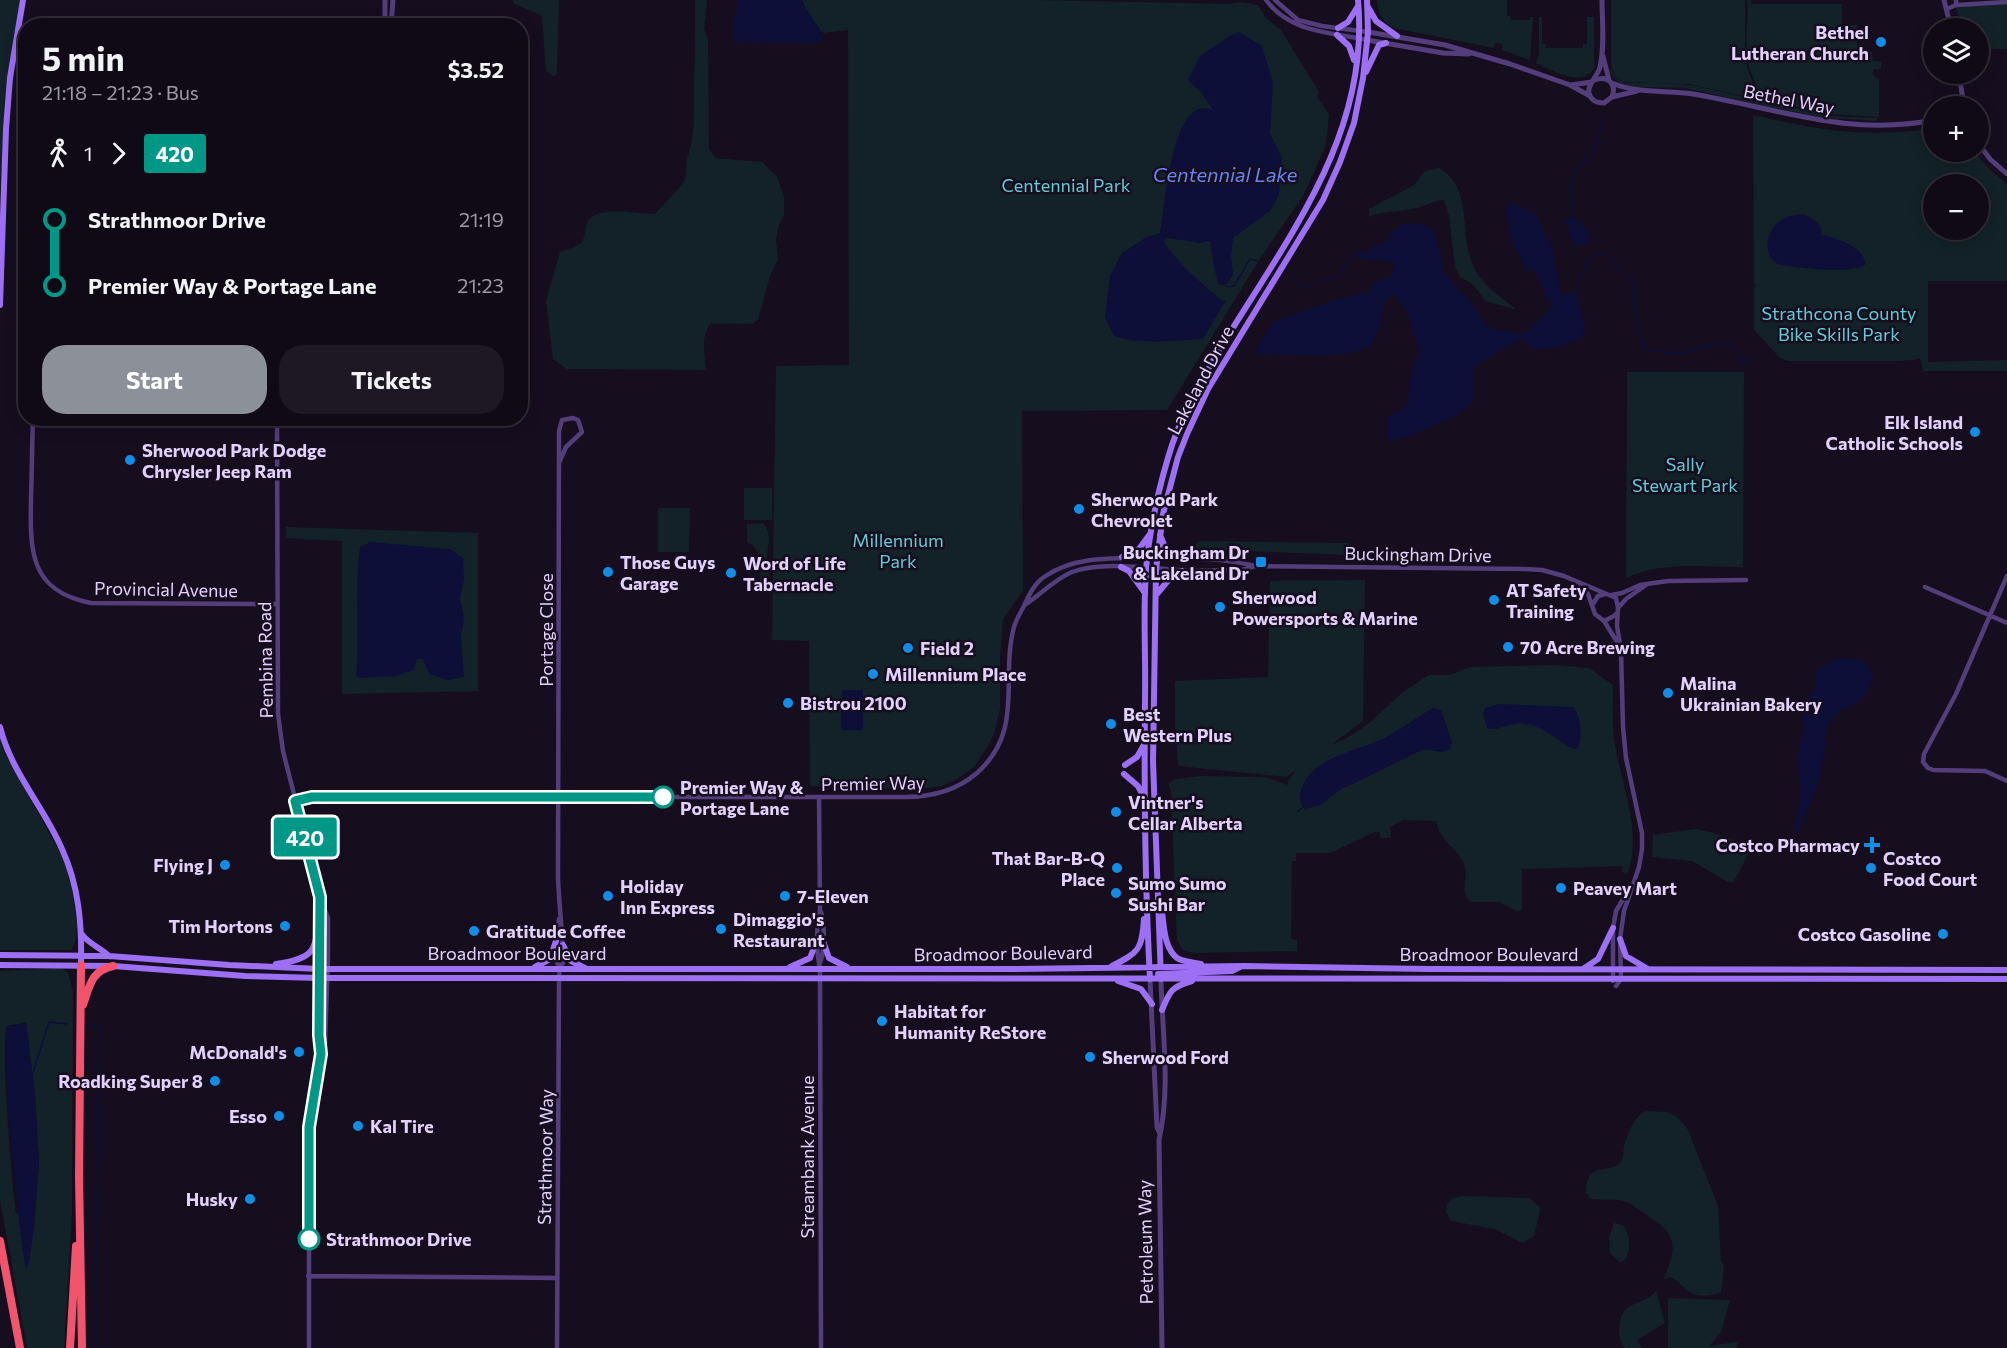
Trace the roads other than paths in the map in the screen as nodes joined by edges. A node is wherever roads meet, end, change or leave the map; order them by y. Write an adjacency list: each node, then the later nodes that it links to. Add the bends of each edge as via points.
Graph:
1 (23, 0): 13 (main road)
2 (385, 0): 14 (street)
3 (393, 0): 15 (street)
4 (1266, 0): 18 (street, via 1296,25 1309,30)
5 (1275, 0): 18 (street, via 1298,20)
6 (1602, 0): 24 (street)
7 (1944, 0): 12 (street)
8 (1367, 2): 19 (main road, Lakeland Drive); 21 (main road, via 1376,21)
9 (1956, 2): 10 (street); 12 (street)
10 (2007, 2)
11 (1358, 3): 18 (main road, via 1348,22); 20 (main road, Lakeland Drive)
12 (1947, 9): 16 (street)
13 (20, 18)
14 (385, 18)
15 (392, 18)
16 (1949, 18)
17 (18, 30): 37 (main road, via 6,129)
18 (1337, 31): 20 (street); 26 (main road)
19 (1368, 32): 20 (street); 21 (street); 22 (main road, Lakeland Drive)
20 (1359, 34): 22 (street); 26 (main road, Lakeland Drive)
21 (1396, 36): 25 (street)
22 (1367, 40): 23 (street); 27 (main road, Lakeland Drive)
23 (1386, 43): 25 (street); 27 (main road, via 1379,45)
24 (1602, 51): 28 (street); 29 (street)
25 (1479, 55): 30 (street)
26 (1356, 63): 41 (main road, Lakeland Drive, via 1342,127 1325,172 1201,381 1178,429 1157,496)
27 (1363, 78): 42 (main road, Lakeland Drive, via 1351,132 1323,200 1226,357 1186,435)
28 (1594, 81): 29 (street, via 1603,78); 30 (street); 32 (street, via 1589,88)
29 (1610, 82): 31 (street, Bethel Way); 33 (street)
30 (1570, 85): 32 (street)
31 (1640, 91): 33 (street, Bethel Way); 34 (street, Bethel Way, via 1694,95 1846,125)
32 (1590, 96): 33 (street, via 1600,103)
33 (1612, 97)
34 (1923, 122)
35 (1989, 158): 36 (street)
36 (2007, 174)
37 (0, 305)
38 (33, 426): 60 (street, Provincial Avenue, via 30,538 34,559 50,585 66,596 92,603)
39 (277, 426): 60 (street, Pembina Road)
40 (559, 463): 40 (street, Portage Close, via 566,447 582,432 578,420 573,418 562,420 560,426); 74 (street, Portage Close)
41 (1151, 533): 43 (main road, via 1139,549); 44 (main road, Lakeland Drive)
42 (1160, 535): 45 (main road, Lakeland Drive); 46 (main road)
43 (1122, 557): 44 (street, Premier Way); 61 (street, Premier Way, via 1093,559 1044,577)
44 (1148, 558): 45 (street, Premier Way); 49 (main road, Lakeland Drive)
45 (1156, 558): 46 (street, Buckingham Drive); 50 (main road, Lakeland Drive)
46 (1176, 558): 48 (street, Buckingham Drive, via 1242,562)
47 (1121, 567): 49 (street); 58 (main road); 61 (street, via 1071,572)
48 (1255, 567): 51 (street, Buckingham Drive); 54 (street, Buckingham Drive, via 1524,568)
49 (1147, 568): 50 (street); 58 (main road, Lakeland Drive)
50 (1156, 569): 51 (street, Buckingham Drive); 59 (main road, Lakeland Drive)
51 (1182, 572): 59 (main road, via 1171,577)
52 (2007, 576): 64 (street)
53 (1746, 580): 55 (street)
54 (1578, 583): 57 (street, Buckingham Drive); 62 (street)
55 (1646, 585): 57 (street); 63 (street)
56 (1924, 587): 64 (street)
57 (1608, 594): 62 (street, via 1598,596); 63 (street, via 1617,600)
58 (1146, 595): 69 (main road, Lakeland Drive)
59 (1156, 596): 77 (main road, Lakeland Drive)
60 (277, 604): 76 (street, Pembina Road, via 278,722)
61 (1024, 604): 73 (street, Premier Way, via 1014,625 1011,645 1006,727 985,765 959,786 933,796)
62 (1593, 604): 65 (street, via 1595,614)
63 (1618, 610): 65 (street); 67 (street)
64 (1991, 615): 66 (street); 72 (street, via 1923,762 1933,770 1984,771)
65 (1604, 621): 67 (street)
66 (2007, 623)
67 (1622, 650): 78 (street, via 1626,758 1642,833 1641,858)
68 (0, 727): 83 (main road, via 6,749 62,847 71,870)
69 (1145, 743): 70 (main road, via 1137,757); 75 (main road, Lakeland Drive)
70 (1125, 765)
71 (1124, 774): 75 (main road, via 1138,786)
72 (2007, 781)
73 (819, 797): 74 (street, Premier Way); 85 (street, Streambank Avenue)
74 (559, 798): 76 (street, Premier Way, via 312,797); 86 (street, Portage Close, via 560,918 556,929)
75 (1144, 799): 79 (main road, Lakeland Drive)
76 (295, 801): 80 (street, Pembina Road)
77 (1156, 868): 95 (main road, via 1168,945 1177,958); 111 (main road, Lakeland Drive)
78 (1633, 884): 82 (street, via 1616,911); 84 (street)
79 (1146, 892): 94 (main road, via 1141,944 1133,955); 99 (main road, Lakeland Drive)
80 (320, 897): 81 (street, Pembina Road); 100 (street, Pembina Road, via 328,918)
81 (319, 911): 93 (main road, via 314,950 291,962); 103 (street, Pembina Road)
82 (1613, 928): 106 (main road, via 1598,959); 107 (street)
83 (81, 932): 88 (main road); 89 (main road, via 91,945)
84 (1620, 939): 108 (street); 109 (main road, via 1626,956)
85 (820, 940): 98 (street, Streambank Avenue); 102 (main road, via 829,958); 105 (main road, via 810,958)
86 (560, 943): 97 (street, Portage Close); 101 (main road, via 550,959); 104 (main road, via 571,961)
87 (0, 955): 88 (main road, Broadmoor Boulevard)
88 (81, 955): 89 (main road, Broadmoor Boulevard); 91 (main road)
89 (109, 956): 93 (main road, Broadmoor Boulevard)
90 (0, 965): 91 (main road, Broadmoor Boulevard)
91 (81, 965): 92 (main road, Broadmoor Boulevard); 124 (highway)
92 (113, 966): 113 (main road, Broadmoor Boulevard); 124 (highway, via 97,972)
93 (259, 966): 103 (main road, Broadmoor Boulevard)
94 (1110, 966): 99 (main road, Broadmoor Boulevard); 102 (main road, Broadmoor Boulevard)
95 (1207, 966): 96 (main road, Broadmoor Boulevard); 111 (main road, Broadmoor Boulevard)
96 (1244, 966): 106 (main road, Broadmoor Boulevard); 111 (main road)
97 (560, 967): 101 (main road, Broadmoor Boulevard); 104 (main road, Broadmoor Boulevard); 114 (street, Strathmoor Way)
98 (820, 967): 102 (main road, Broadmoor Boulevard); 105 (main road, Broadmoor Boulevard); 115 (street, Streambank Avenue)
99 (1150, 967): 111 (main road, Broadmoor Boulevard); 117 (main road, Lakeland Drive)
100 (328, 968): 101 (main road, Broadmoor Boulevard); 103 (main road, Broadmoor Boulevard); 112 (street)
101 (532, 968)
102 (851, 968)
103 (320, 969): 113 (street, Pembina Road)
104 (585, 969): 105 (main road, Broadmoor Boulevard)
105 (786, 969)
106 (1582, 970): 107 (main road, Broadmoor Boulevard)
107 (1612, 970): 108 (main road, Broadmoor Boulevard); 119 (street)
108 (1621, 970): 109 (main road, Broadmoor Boulevard); 120 (street)
109 (1649, 970): 110 (main road, Broadmoor Boulevard)
110 (2007, 970)
111 (1161, 973): 117 (main road, Broadmoor Boulevard); 118 (main road, Broadmoor Boulevard); 123 (street, Petroleum Way)
112 (327, 977): 113 (main road, Broadmoor Boulevard); 114 (main road, Broadmoor Boulevard); 125 (street, via 325,1044)
113 (319, 978): 125 (street)
114 (559, 978): 115 (main road, Broadmoor Boulevard); 130 (street, Strathmoor Way)
115 (820, 978): 116 (main road, Broadmoor Boulevard); 136 (street, Streambank Avenue)
116 (1109, 978): 117 (main road, Broadmoor Boulevard); 122 (main road, via 1141,989)
117 (1150, 978): 122 (street, Petroleum Way)
118 (1200, 979): 119 (main road, Broadmoor Boulevard); 123 (main road, via 1174,987)
119 (1613, 979): 120 (main road, Broadmoor Boulevard)
120 (1621, 979): 121 (main road, Broadmoor Boulevard)
121 (2007, 980)
122 (1152, 1004): 126 (street, Petroleum Way)
123 (1162, 1010): 126 (street, Petroleum Way, via 1165,1114)
124 (81, 1011): 127 (highway)
125 (321, 1054): 129 (street, via 310,1121)
126 (1160, 1136): 137 (street, Petroleum Way)
127 (79, 1176): 132 (highway); 133 (highway)
128 (0, 1241): 131 (highway)
129 (308, 1276): 130 (street); 134 (street)
130 (557, 1278): 135 (street, Strathmoor Way)
131 (20, 1348)
132 (70, 1348)
133 (82, 1348)
134 (309, 1348)
135 (557, 1348)
136 (821, 1348)
137 (1162, 1348)

